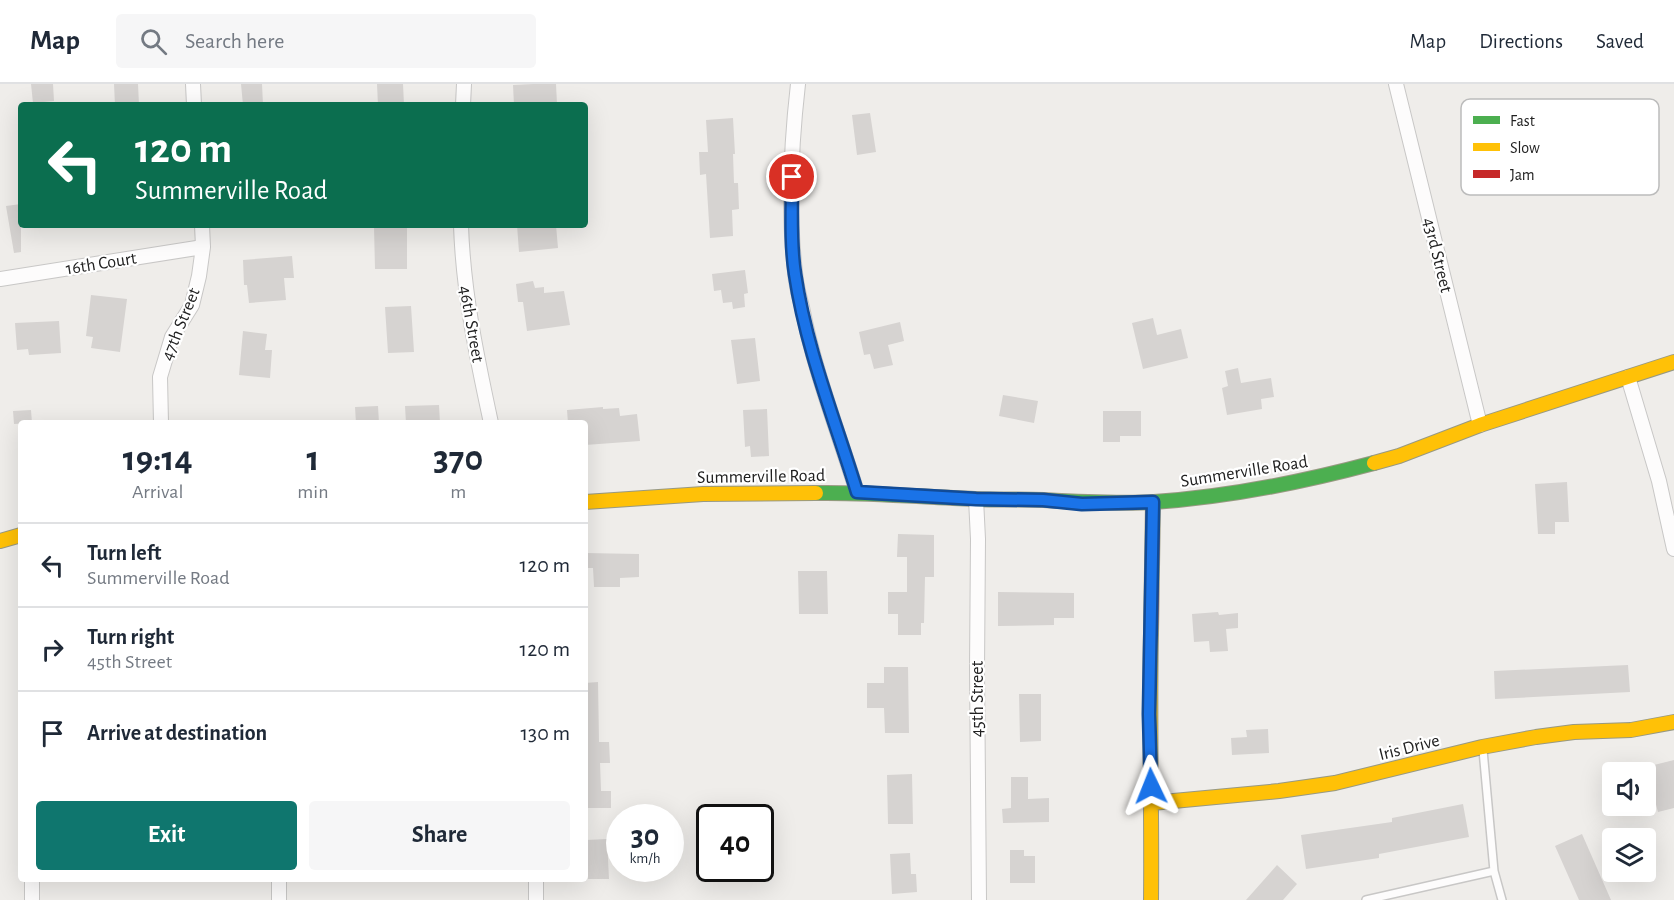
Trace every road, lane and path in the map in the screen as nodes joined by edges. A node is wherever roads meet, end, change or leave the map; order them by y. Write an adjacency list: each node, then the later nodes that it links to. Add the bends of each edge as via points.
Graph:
1 (193, 84): 5 (street)
2 (464, 84): 6 (street)
3 (798, 84): 16 (street, via 792,158 795,273 809,339)
4 (1396, 84): 15 (street, 43rd Street)
5 (194, 102)
6 (463, 102)
7 (202, 228): 9 (street, 47th Street)
8 (461, 228): 14 (street, 46th Street, via 462,260)
9 (203, 247): 10 (street, 16th Court); 13 (street, 47th Street, via 192,305 172,337 160,377)
10 (0, 279)
11 (1674, 362): 12 (main road, Summerville Road)
12 (1628, 377): 15 (main road, Summerville Road); 22 (street, via 1659,481)
13 (161, 420)
14 (490, 420)
15 (1480, 425): 19 (main road, Summerville Road, via 1399,456 1344,471 1233,493)
16 (857, 492): 17 (main road, Summerville Road); 18 (main road, Summerville Road, via 703,494)
17 (976, 499): 19 (main road, Summerville Road, via 1082,504); 33 (street, 45th Street)
18 (588, 502)
19 (1153, 502): 25 (main road, via 1149,714)
20 (18, 536): 21 (main road)
21 (0, 541)
22 (1674, 549)
23 (1674, 722): 24 (main road, Iris Drive, via 1631,730 1546,735)
24 (1482, 747): 25 (main road, Iris Drive, via 1335,783); 26 (lane)
25 (1152, 803): 34 (main road)
26 (1494, 871): 35 (lane); 36 (lane)
27 (32, 882): 30 (street)
28 (279, 882): 31 (street)
29 (536, 882): 32 (street)
30 (32, 900)
31 (279, 900)
32 (536, 900)
33 (979, 900)
34 (1151, 900)
35 (1366, 900)
36 (1502, 900)

